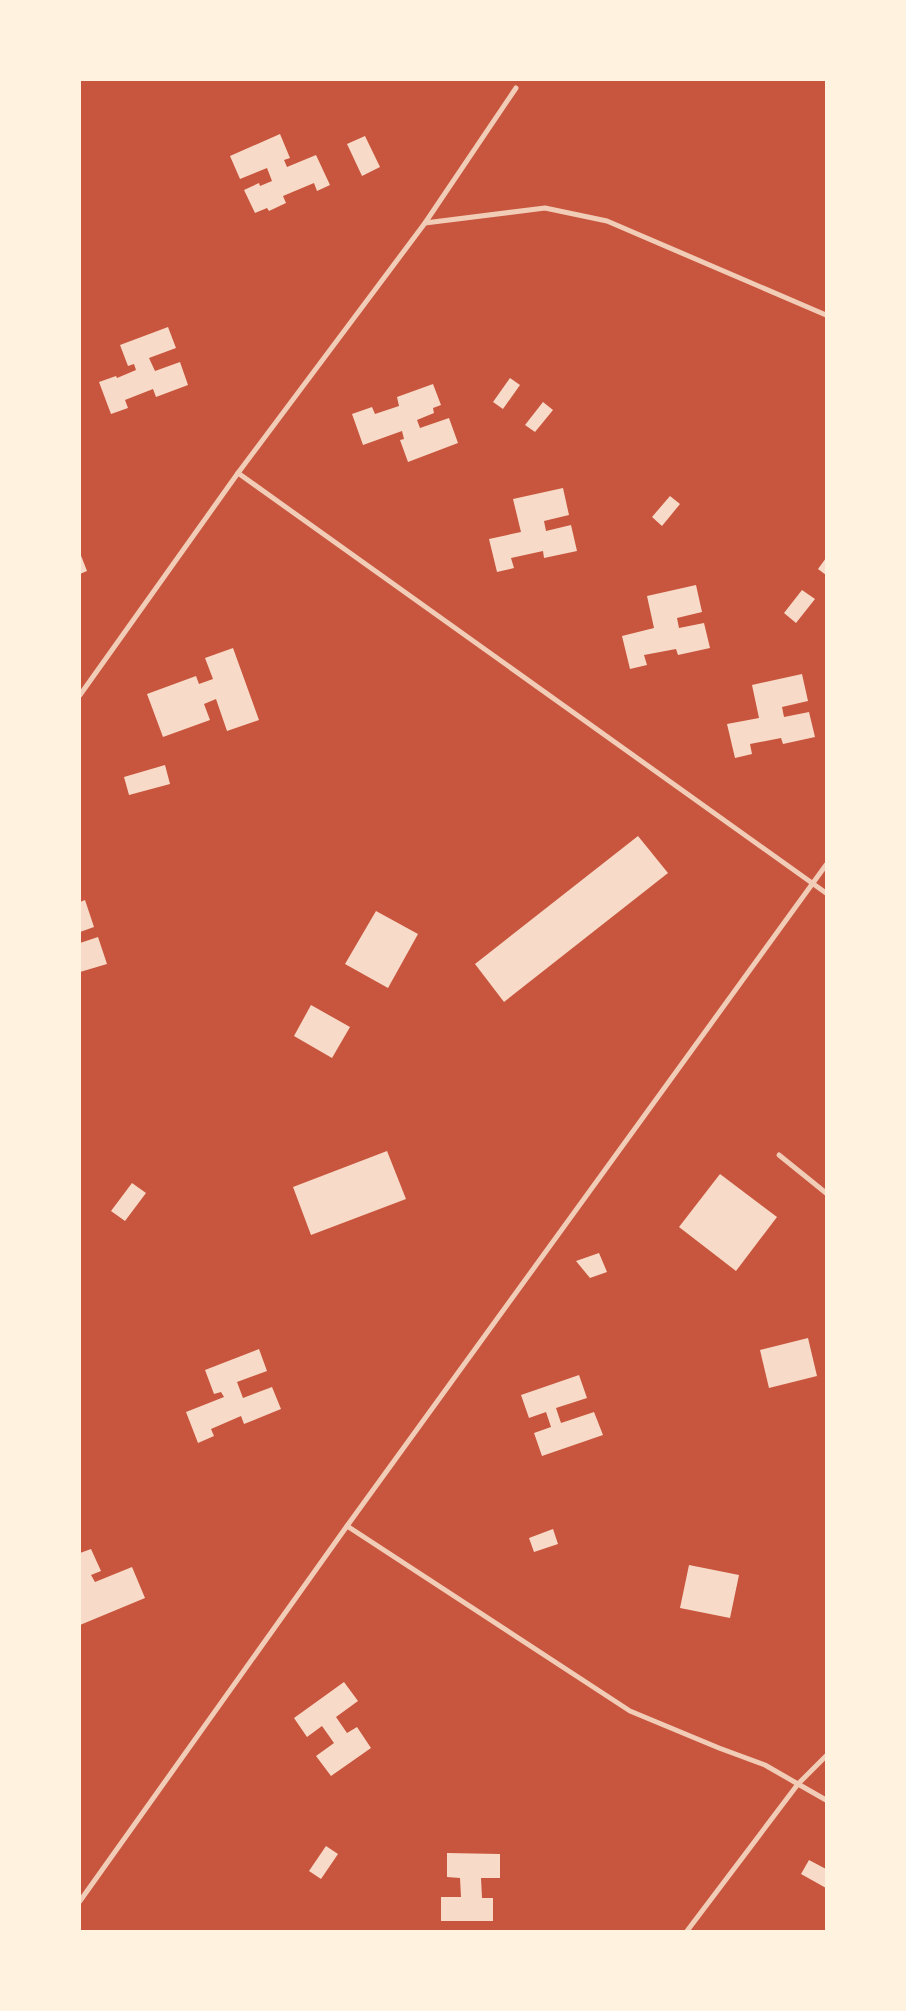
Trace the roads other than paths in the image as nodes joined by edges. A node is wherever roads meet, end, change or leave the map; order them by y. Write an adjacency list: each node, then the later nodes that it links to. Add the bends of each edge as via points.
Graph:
1 (516, 88): 2 (street)
2 (425, 224): 3 (street, via 545,208 607,221); 4 (street)
3 (826, 315)
4 (238, 474): 5 (street); 7 (street)
5 (80, 695)
6 (826, 865): 7 (street)
7 (812, 883): 8 (street); 11 (street)
8 (826, 892)
9 (779, 1155): 10 (street)
10 (826, 1192)
11 (347, 1526): 13 (street, via 630,1711 766,1765); 15 (street)
12 (826, 1756): 13 (street)
13 (798, 1784): 14 (street); 16 (street)
14 (826, 1800)
15 (80, 1901)
16 (687, 1931)

